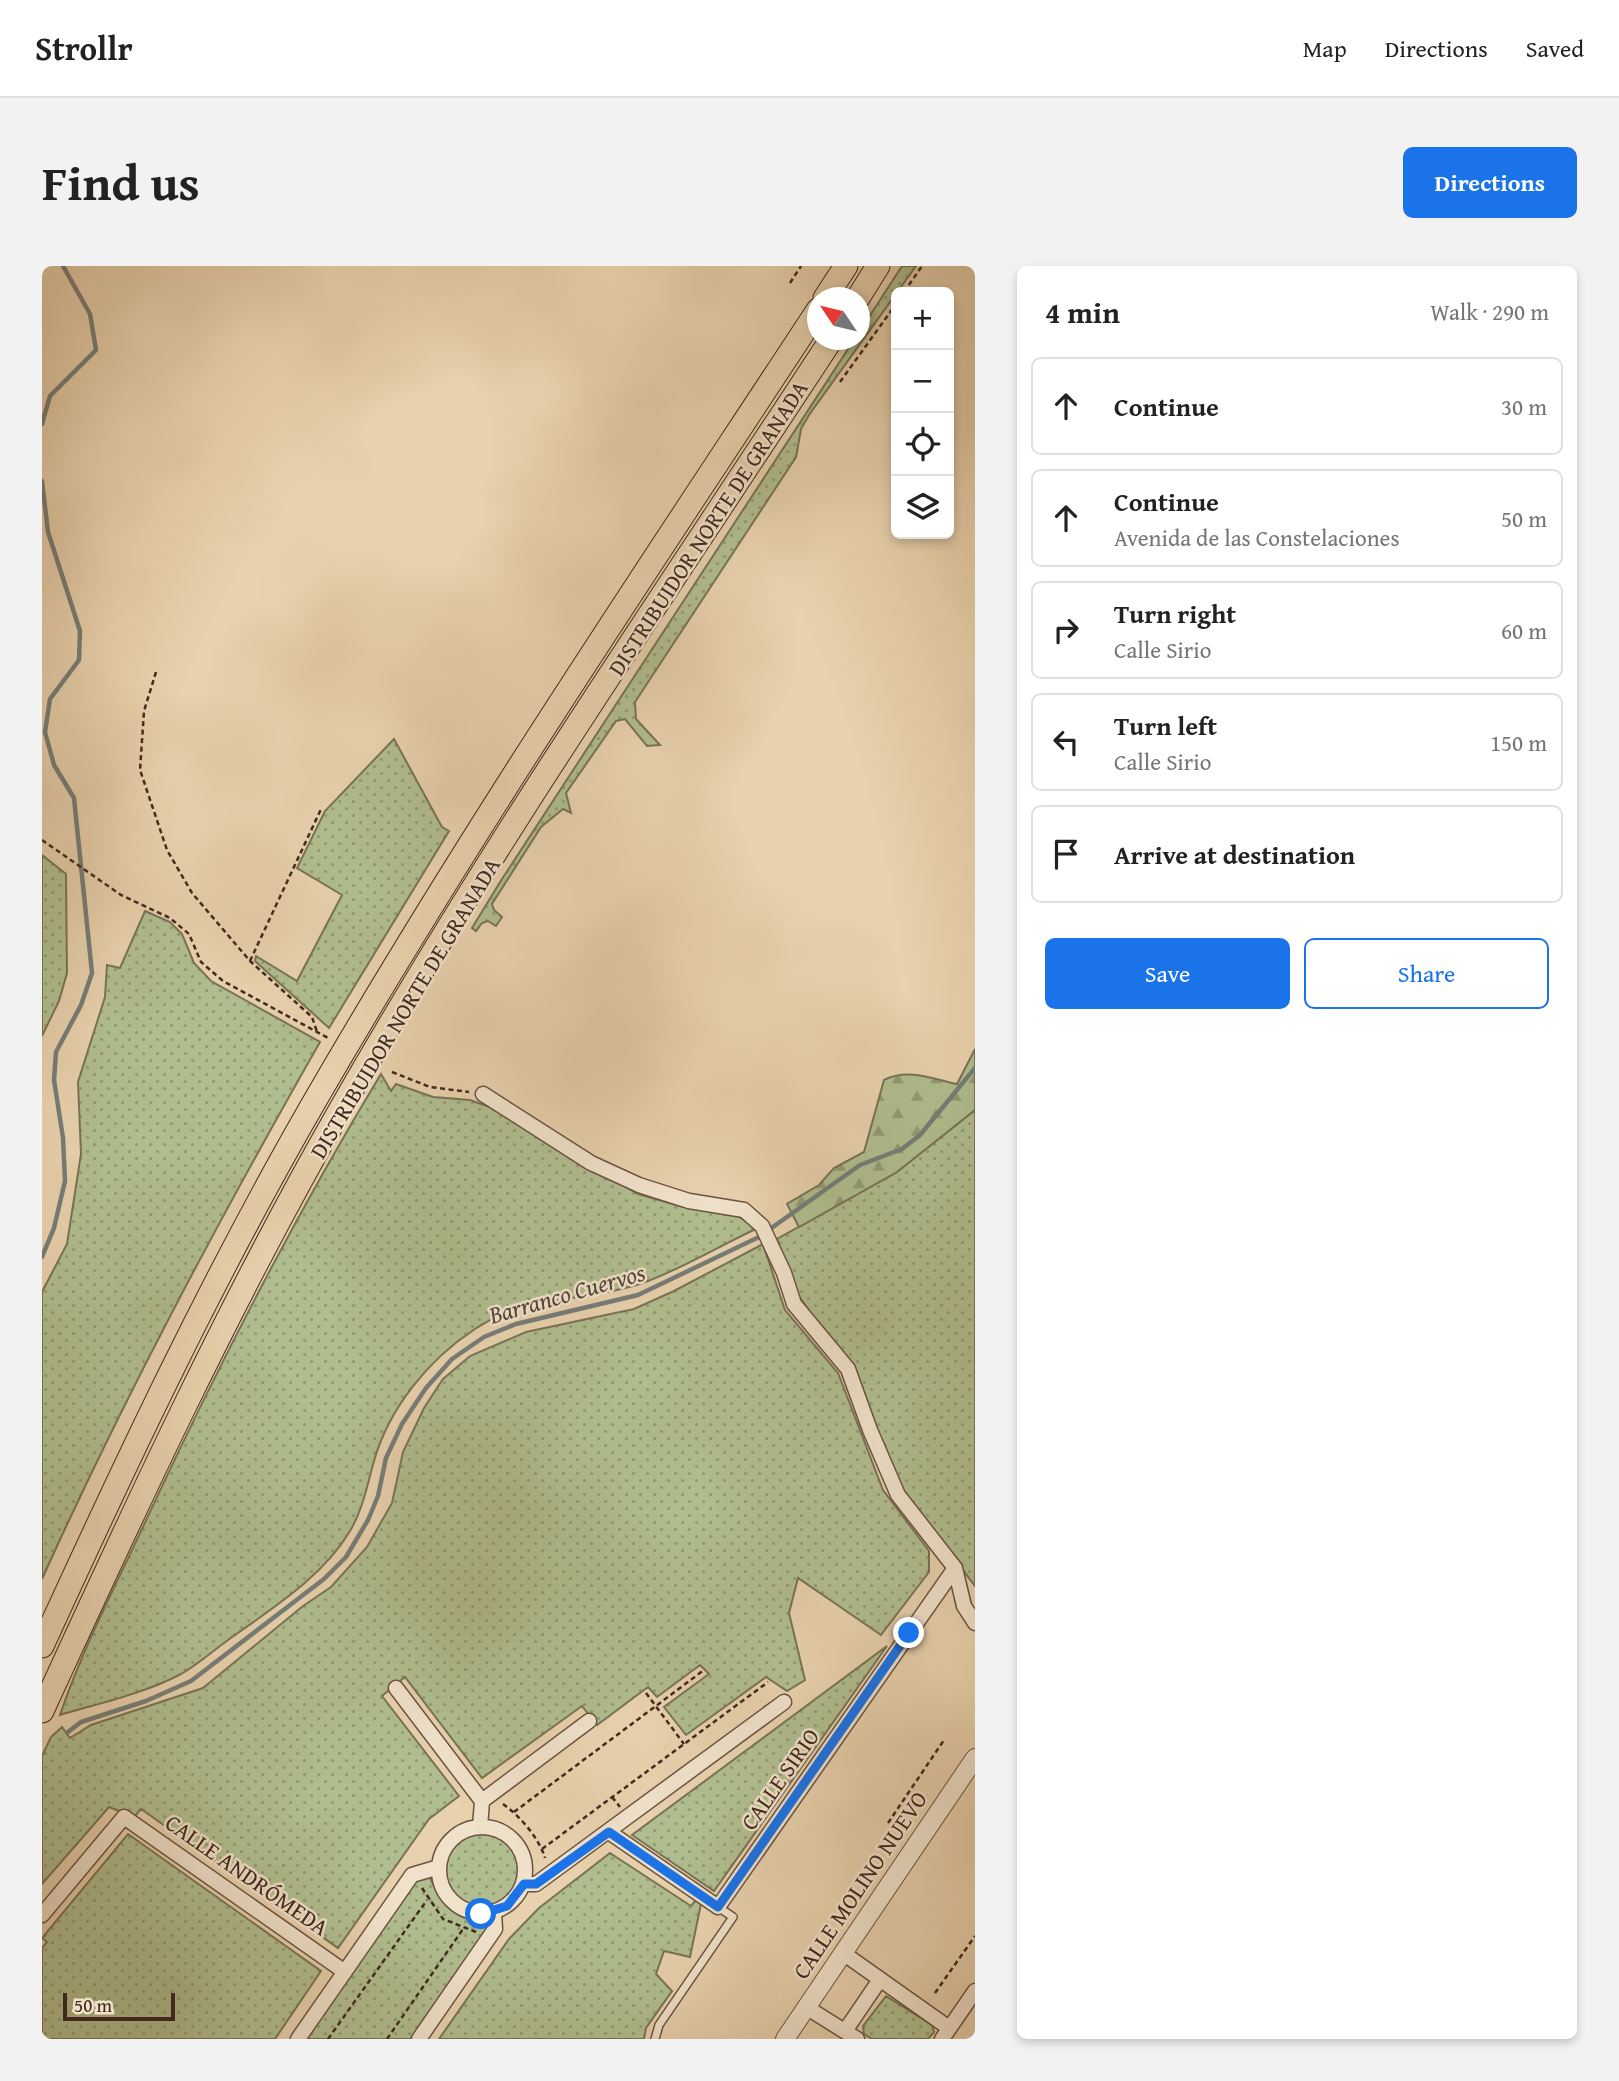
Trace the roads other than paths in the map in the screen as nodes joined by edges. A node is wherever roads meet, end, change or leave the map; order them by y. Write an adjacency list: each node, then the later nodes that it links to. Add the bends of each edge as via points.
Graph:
1 (846, 266): 3 (main road)
2 (878, 266): 4 (main road)
3 (832, 287)
4 (865, 287)
5 (807, 325): 10 (main road, DISTRIBUIDOR NORTE DE GRANADA, via 519,767 317,1097 202,1308)
6 (825, 350): 13 (main road, DISTRIBUIDOR NORTE DE GRANADA, via 436,949 338,1113 150,1474)
7 (482, 1094): 8 (street, via 591,1163 689,1201 744,1210 762,1226 794,1304 848,1369 898,1495)
8 (955, 1568): 9 (street, via 964,1606); 21 (street, CALLE SIRIO)
9 (975, 1623)
10 (42, 1646)
11 (396, 1688): 16 (street)
12 (784, 1702): 18 (street)
13 (42, 1711)
14 (589, 1721): 16 (street)
15 (973, 1766): 24 (street, CALLE MOLINO NUEVO)
16 (482, 1801): 17 (street)
17 (480, 1827): 19 (street, via 457,1835); 20 (street, via 507,1834 517,1844 524,1856)
18 (609, 1832): 20 (street, via 536,1884); 21 (street)
19 (439, 1867): 22 (street, via 443,1887 455,1904 467,1911); 25 (street, via 412,1875)
20 (524, 1884): 22 (street, via 507,1906)
21 (718, 1907): 33 (lane, via 733,1917 659,2025)
22 (494, 1912): 32 (street, via 495,1929)
23 (42, 1915): 25 (street, CALLE ANDRÓMEDA, via 124,1816)
24 (843, 1953): 26 (street); 28 (street, CALLE MOLINO NUEVO)
25 (345, 1972): 31 (street)
26 (879, 1981): 29 (street); 30 (street)
27 (975, 1991): 29 (street)
28 (806, 2007): 30 (street); 34 (street, CALLE MOLINO NUEVO)
29 (945, 2034)
30 (851, 2035)
31 (298, 2039)
32 (419, 2039)
33 (655, 2039)
34 (785, 2039)

